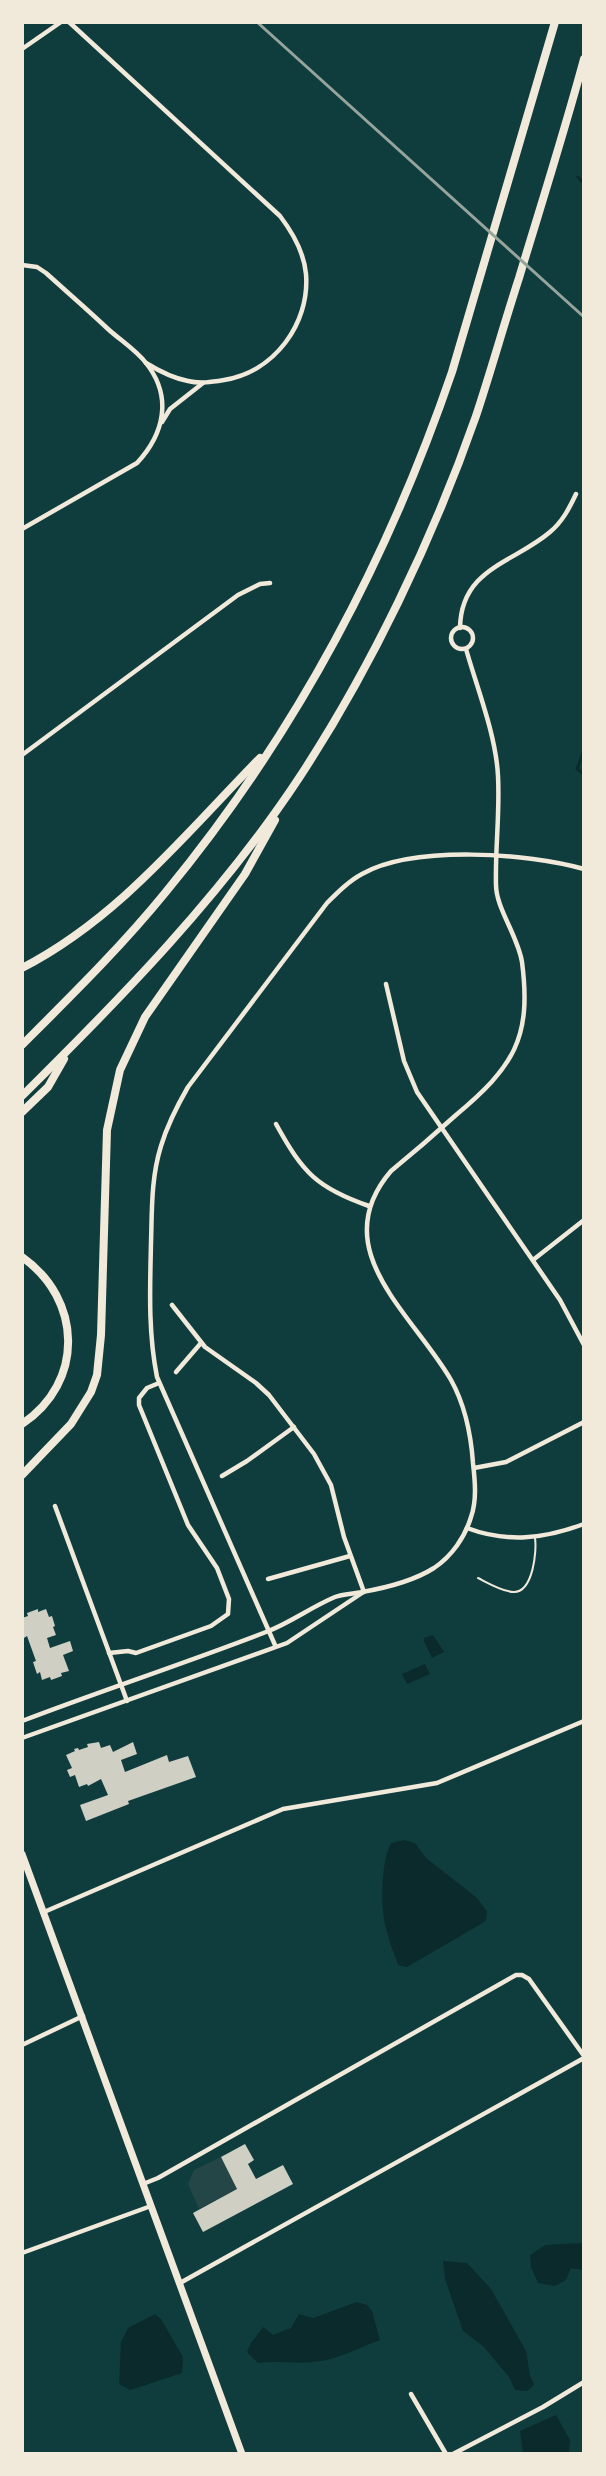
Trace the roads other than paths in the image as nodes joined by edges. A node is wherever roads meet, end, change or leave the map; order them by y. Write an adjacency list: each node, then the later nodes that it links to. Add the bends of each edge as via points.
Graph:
1 (61, 22): 4 (street)
2 (69, 22): 10 (street, via 280,216 300,248 306,274 305,302 293,333 272,358 257,368 236,378)
3 (555, 22): 17 (highway, via 452,372 416,471 356,603)
4 (22, 49)
5 (584, 59): 7 (highway)
6 (584, 78): 7 (highway)
7 (566, 127): 19 (highway, via 476,416 446,494 356,683)
8 (25, 265): 9 (street, via 46,273)
9 (146, 363): 10 (street, via 173,377); 11 (street, via 163,401)
10 (203, 383): 11 (street, via 170,409)
11 (160, 425): 13 (street, via 150,449 137,463)
12 (576, 494): 15 (street, via 552,530 494,567 474,585 464,603)
13 (22, 529)
14 (270, 582): 18 (street, via 238,594)
15 (460, 628): 16 (street, via 470,631 473,637); 16 (street, via 454,632 452,641 459,649)
16 (466, 649): 20 (street, via 496,759)
17 (273, 745): 22 (highway, via 121,901 69,942); 24 (highway, via 164,894)
18 (22, 755)
19 (298, 779): 25 (highway, via 197,911); 43 (highway, via 245,874 161,991 120,1070 107,1131 97,1375 71,1424)
20 (497, 856): 21 (street); 29 (street, via 496,888 522,961 522,1028 496,1079); 38 (street, via 443,855 400,861 374,868 351,881 327,903 188,1087 161,1145 153,1189 150,1335)
21 (584, 869)
22 (22, 968)
23 (386, 984): 29 (street, via 408,1075)
24 (22, 1045)
25 (70, 1049): 26 (highway); 27 (highway, via 48,1087)
26 (22, 1096)
27 (22, 1112)
28 (276, 1124): 30 (street, via 317,1182)
29 (441, 1128): 30 (street, via 391,1172); 33 (street)
30 (369, 1206): 42 (street, via 366,1236 370,1258 453,1382 467,1422)
31 (584, 1220): 33 (street)
32 (22, 1257): 40 (highway, via 45,1276 62,1303 69,1334 57,1388 36,1414)
33 (533, 1260): 36 (street)
34 (172, 1305): 35 (street)
35 (201, 1343): 37 (street); 41 (street, via 256,1383)
36 (584, 1345)
37 (176, 1372)
38 (159, 1383): 53 (street); 55 (street, via 147,1388 139,1398 140,1405 188,1525 217,1568 229,1599 228,1614 211,1626 136,1653)
39 (584, 1422): 42 (street, via 506,1462)
40 (22, 1424)
41 (294, 1427): 44 (street); 49 (street, via 331,1485)
42 (474, 1468): 47 (street, via 475,1500)
43 (22, 1475)
44 (222, 1476)
45 (55, 1506): 55 (street)
46 (584, 1524): 48 (street)
47 (467, 1528): 48 (street, via 496,1537); 52 (street, via 454,1550 433,1568)
48 (535, 1538): 50 (lane, via 534,1564 521,1590 509,1591)
49 (350, 1556): 51 (street); 52 (street)
50 (477, 1578)
51 (268, 1579)
52 (364, 1592): 53 (street, via 338,1596); 54 (street, via 301,1635)
53 (268, 1631): 54 (street); 56 (street)
54 (275, 1645): 57 (street)
55 (109, 1653): 56 (street)
56 (120, 1684): 57 (street); 58 (street)
57 (127, 1701): 60 (street)
58 (22, 1721)
59 (584, 1721): 62 (street, via 437,1783 283,1809)
60 (22, 1738)
61 (22, 1854): 62 (main road)
62 (44, 1912): 63 (main road)
63 (82, 2016): 64 (street); 66 (main road)
64 (22, 2045)
65 (584, 2057): 66 (street, via 529,1979 516,1975); 69 (street)
66 (143, 2184): 67 (main road)
67 (151, 2206): 68 (street); 69 (main road)
68 (22, 2253)
69 (180, 2283): 72 (main road)
70 (584, 2382): 74 (street)
71 (411, 2394): 73 (street)
72 (242, 2454)
73 (446, 2454)
74 (453, 2454)

